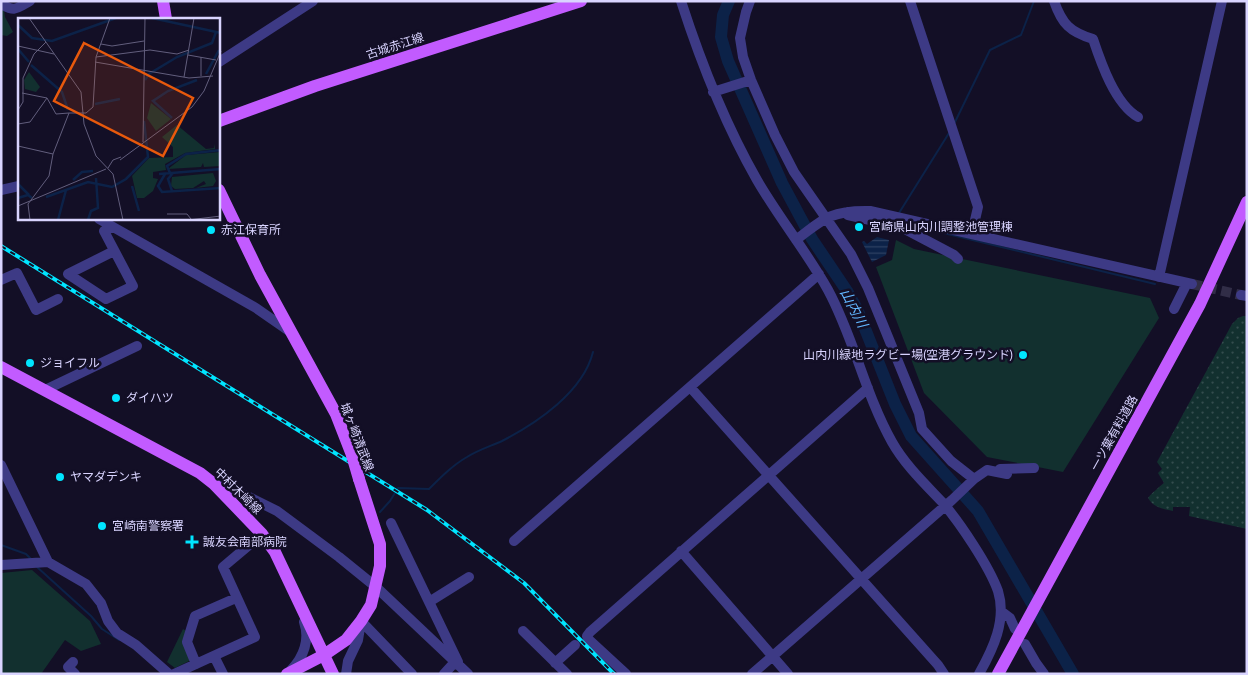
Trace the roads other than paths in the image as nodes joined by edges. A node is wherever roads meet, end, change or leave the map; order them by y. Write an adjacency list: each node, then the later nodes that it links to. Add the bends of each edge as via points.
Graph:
1 (30, 1): 10 (street, via 16,10)
2 (164, 1): 11 (main road)
3 (313, 1): 12 (street)
4 (581, 1): 16 (main road, 古城赤江線, via 315,86)
5 (681, 1): 14 (street)
6 (750, 1): 13 (street, via 740,38)
7 (910, 1): 25 (street, via 978,207)
8 (1054, 1): 15 (street, via 1065,26 1093,39 1104,73 1131,113)
9 (1222, 1): 30 (street)
10 (1, 4)
11 (166, 18)
12 (220, 61)
13 (752, 80): 14 (street); 22 (street, via 794,172)
14 (713, 92): 26 (street, via 757,181)
15 (1138, 117)
16 (220, 121)
17 (18, 186): 18 (street)
18 (1, 190)
19 (220, 192): 34 (main road, 城ヶ崎清武線)
20 (1247, 202): 62 (main road, 一ツ葉有料道路, via 1200,304 1045,588)
21 (848, 211): 22 (street); 25 (street, via 870,211); 28 (street, via 848,215 901,227)
22 (824, 219): 26 (street); 45 (street, via 851,254 868,288 919,413 922,428)
23 (101, 220): 24 (street)
24 (113, 227): 27 (street, via 104,231); 34 (street, via 256,308)
25 (972, 233): 30 (street)
26 (799, 238): 29 (street)
27 (114, 251): 27 (street, via 133,286 106,299 68,274)
28 (958, 260)
29 (819, 274): 37 (street); 38 (street)
30 (1159, 277): 33 (street, via 1190,284)
31 (1, 280): 32 (street, via 17,273 36,310)
32 (58, 299)
33 (1174, 309)
34 (290, 331): 56 (main road, 城ヶ崎清武線, bridge, via 336,414 352,455 380,544)
35 (137, 346): 39 (street)
36 (1, 367): 39 (main road, 中村木崎線)
37 (690, 386): 43 (street); 50 (street)
38 (868, 388): 43 (street); 47 (street, via 901,456)
39 (45, 390): 46 (main road, 中村木崎線, via 200,473)
40 (1, 465): 52 (street)
41 (1034, 468): 42 (street)
42 (987, 470): 44 (street); 45 (street)
43 (769, 474): 51 (street); 55 (street)
44 (1007, 474)
45 (972, 481): 47 (street)
46 (214, 484): 49 (main road, 中村木崎線); 56 (street, via 277,511)
47 (948, 503): 55 (street); 60 (street, via 991,575)
48 (391, 523): 58 (street)
49 (262, 534): 57 (street, via 223,567); 59 (main road, 中村木崎線, via 275,552)
50 (514, 541)
51 (681, 551): 68 (street); 83 (street, via 587,636)
52 (48, 562): 53 (street); 74 (street, via 86,584 117,633)
53 (1, 565)
54 (469, 577): 58 (street)
55 (861, 578): 68 (street); 86 (street)
56 (376, 587): 61 (main road, 城ヶ崎清武線, via 371,605); 72 (street)
57 (236, 598): 67 (street, via 255,637); 71 (street, via 195,616 187,642)
58 (429, 602): 72 (street)
59 (300, 604): 66 (main road, 中村木崎線); 77 (street, via 308,632 306,647)
60 (1002, 612): 62 (street); 87 (street, via 989,656)
61 (361, 621): 66 (main road, 城ヶ崎清武線, via 346,640); 79 (street); 80 (street)
62 (1020, 627): 88 (main road, 一ツ葉有料道路)
63 (523, 631): 70 (street)
64 (1025, 644): 89 (street)
65 (576, 645): 70 (street)
66 (324, 655): 77 (main road, 城ヶ崎清武線); 78 (main road, 中村木崎線)
67 (214, 656): 71 (street); 76 (street)
68 (773, 656): 84 (street); 85 (street)
69 (73, 662): 73 (street, via 68,667)
70 (555, 663): 82 (street)
71 (196, 664): 75 (street)
72 (461, 668): 81 (street)
73 (75, 674)
74 (169, 674)
75 (174, 674)
76 (222, 674)
77 (287, 674)
78 (333, 674)
79 (346, 674)
80 (412, 674)
81 (444, 674)
82 (566, 674)
83 (626, 674)
84 (752, 674)
85 (788, 674)
86 (944, 674)
87 (979, 674)
88 (998, 674)
89 (1044, 674)

